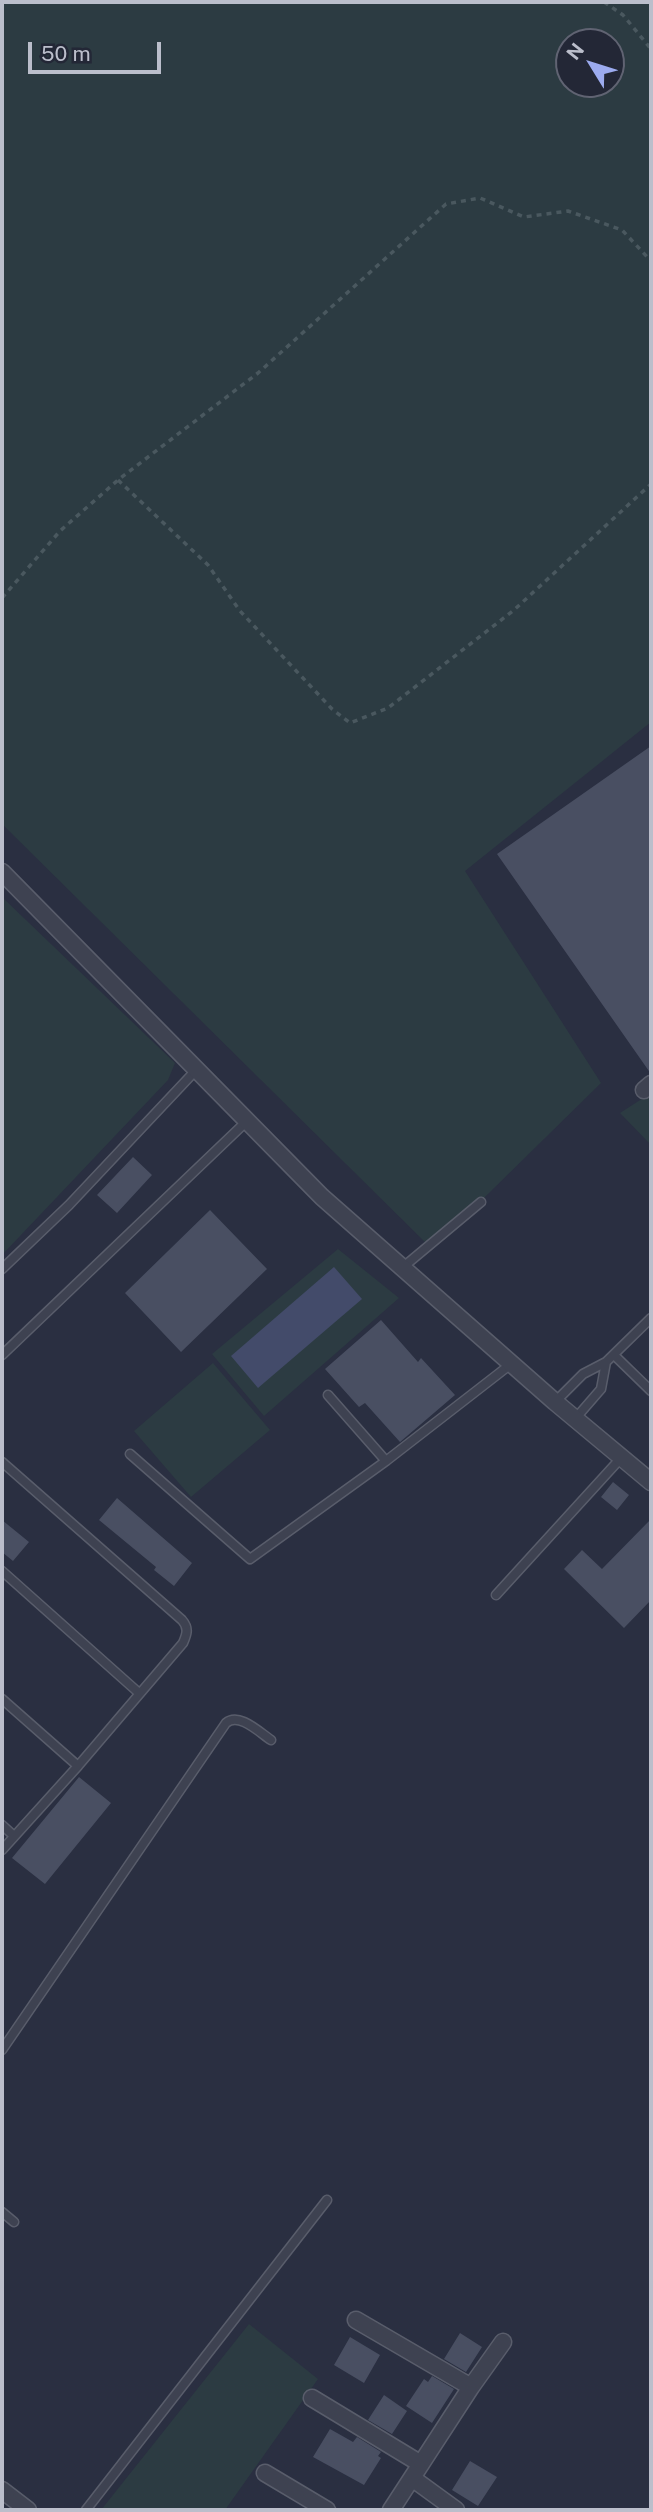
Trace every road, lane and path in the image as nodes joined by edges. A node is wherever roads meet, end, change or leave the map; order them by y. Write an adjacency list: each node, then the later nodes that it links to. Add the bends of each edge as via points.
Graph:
1 (604, 2): 2 (path, via 623,15)
2 (651, 49)
3 (651, 261): 4 (path, via 622,230 568,211 524,217 480,198 446,204 258,373)
4 (118, 480): 5 (path, via 208,565 240,611 350,723 388,708 514,610); 6 (path, via 60,531)
5 (651, 484)
6 (2, 598)
7 (2, 872): 8 (street)
8 (198, 1069): 9 (street); 12 (lane)
9 (248, 1119): 11 (street, via 323,1197); 14 (lane)
10 (481, 1202): 11 (lane)
11 (402, 1268): 17 (street)
12 (2, 1269)
13 (651, 1318): 15 (lane)
14 (2, 1355)
15 (614, 1355): 16 (lane); 18 (lane)
16 (606, 1362): 20 (lane, via 583,1374); 21 (lane, via 601,1389)
17 (511, 1364): 20 (street); 24 (lane)
18 (651, 1391)
19 (328, 1395): 24 (lane)
20 (555, 1402): 21 (street)
21 (575, 1419): 23 (street)
22 (130, 1454): 24 (lane, via 250,1559)
23 (621, 1458): 26 (street); 28 (lane)
24 (386, 1461)
25 (2, 1462): 29 (lane, via 186,1625 183,1643)
26 (651, 1482)
27 (2, 1571): 29 (lane)
28 (496, 1595)
29 (139, 1693): 32 (lane)
30 (2, 1699): 32 (lane)
31 (271, 1740): 36 (lane, via 238,1719 226,1723)
32 (78, 1766): 34 (lane)
33 (2, 1825): 34 (lane)
34 (14, 1836): 35 (lane)
35 (2, 1850)
36 (2, 2050)
37 (327, 2200): 48 (lane)
38 (2, 2212): 39 (lane)
39 (14, 2222)
40 (356, 2320): 42 (street)
41 (503, 2342): 42 (street)
42 (471, 2387): 44 (street)
43 (312, 2398): 44 (street)
44 (416, 2471): 50 (street); 51 (street)
45 (265, 2473): 49 (street)
46 (2, 2490): 47 (street)
47 (28, 2510)
48 (86, 2510)
49 (327, 2510)
50 (391, 2510)
51 (456, 2510)

